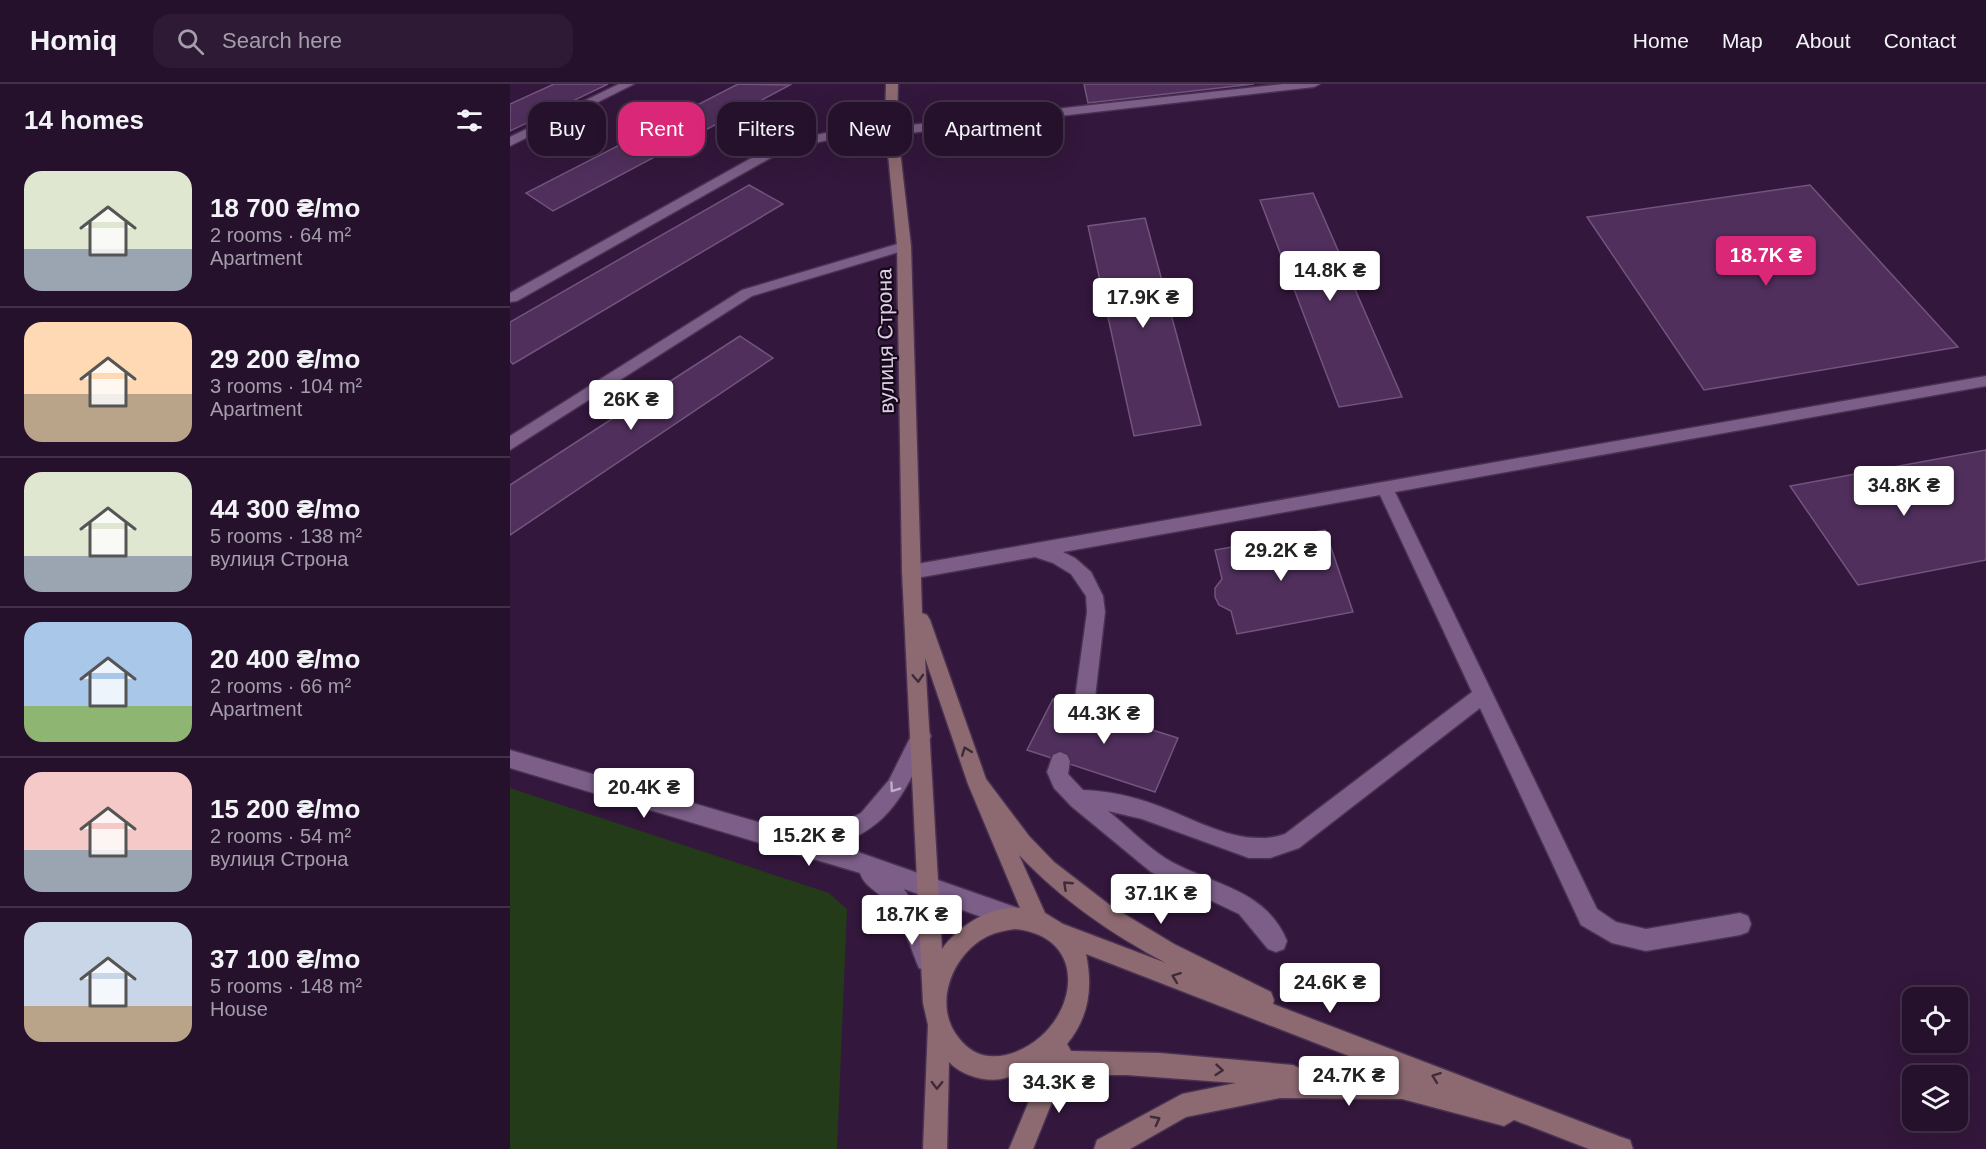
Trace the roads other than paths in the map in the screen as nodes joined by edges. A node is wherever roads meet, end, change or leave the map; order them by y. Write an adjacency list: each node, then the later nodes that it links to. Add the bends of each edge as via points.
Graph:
1 (628, 84): 7 (street)
2 (892, 84): 4 (street, вулиця Строна)
3 (1314, 84): 5 (street)
4 (892, 102)
5 (912, 126)
6 (828, 138): 10 (street, via 784,145)
7 (510, 142)
8 (895, 156): 9 (street, вулиця Строна)
9 (904, 246): 12 (street, via 747,293); 15 (street, вулиця Строна)
10 (512, 298)
11 (1986, 381): 13 (street)
12 (510, 444)
13 (1385, 488): 14 (street); 17 (street)
14 (1033, 551): 15 (street); 18 (street, via 1053,554 1071,563 1093,591 1096,609)
15 (911, 572): 16 (street, вулиця Строна)
16 (914, 598): 19 (street, one-way to 19); 22 (street, one-way to 16)
17 (1483, 695): 23 (street, via 1292,841 1275,847 1239,847 1138,808 1106,799); 28 (street, via 1589,917 1612,932 1646,940)
18 (1084, 706)
19 (921, 736): 24 (street, one-way to 24, via 883,805 858,826 837,834); 26 (street)
20 (510, 759): 24 (street)
21 (1059, 761): 23 (street, via 1057,772 1061,781)
22 (978, 784): 29 (street); 35 (street, one-way to 22, via 1159,948 1078,895 1023,844)
23 (1078, 799): 30 (street, via 1158,865 1247,906)
24 (789, 841): 25 (street)
25 (840, 856): 26 (street); 31 (street, via 889,885 915,922)
26 (930, 887): 27 (street); 31 (street)
27 (1015, 918): 29 (street); 32 (street, via 991,922 969,935 951,954 939,977)
28 (1740, 924)
29 (1047, 926): 33 (street, via 1071,948 1078,969 1080,992); 35 (street, one-way to 29)
30 (1276, 941)
31 (933, 979): 32 (street)
32 (934, 1003): 34 (street)
33 (1073, 1017): 36 (street); 37 (street, via 1059,1040 1039,1057)
34 (938, 1027): 37 (street, via 950,1047 967,1063 990,1069); 40 (street, one-way to 40)
35 (1356, 1046): 39 (street, one-way to 35)
36 (1056, 1063): 37 (street); 38 (street, one-way to 38, via 1140,1063); 41 (street)
37 (1015, 1067)
38 (1402, 1087): 39 (street); 42 (street, one-way to 38, via 1182,1106 1258,1090 1280,1086)
39 (1588, 1137): 43 (street)
40 (935, 1149)
41 (1021, 1149)
42 (1106, 1149)
43 (1621, 1149)

